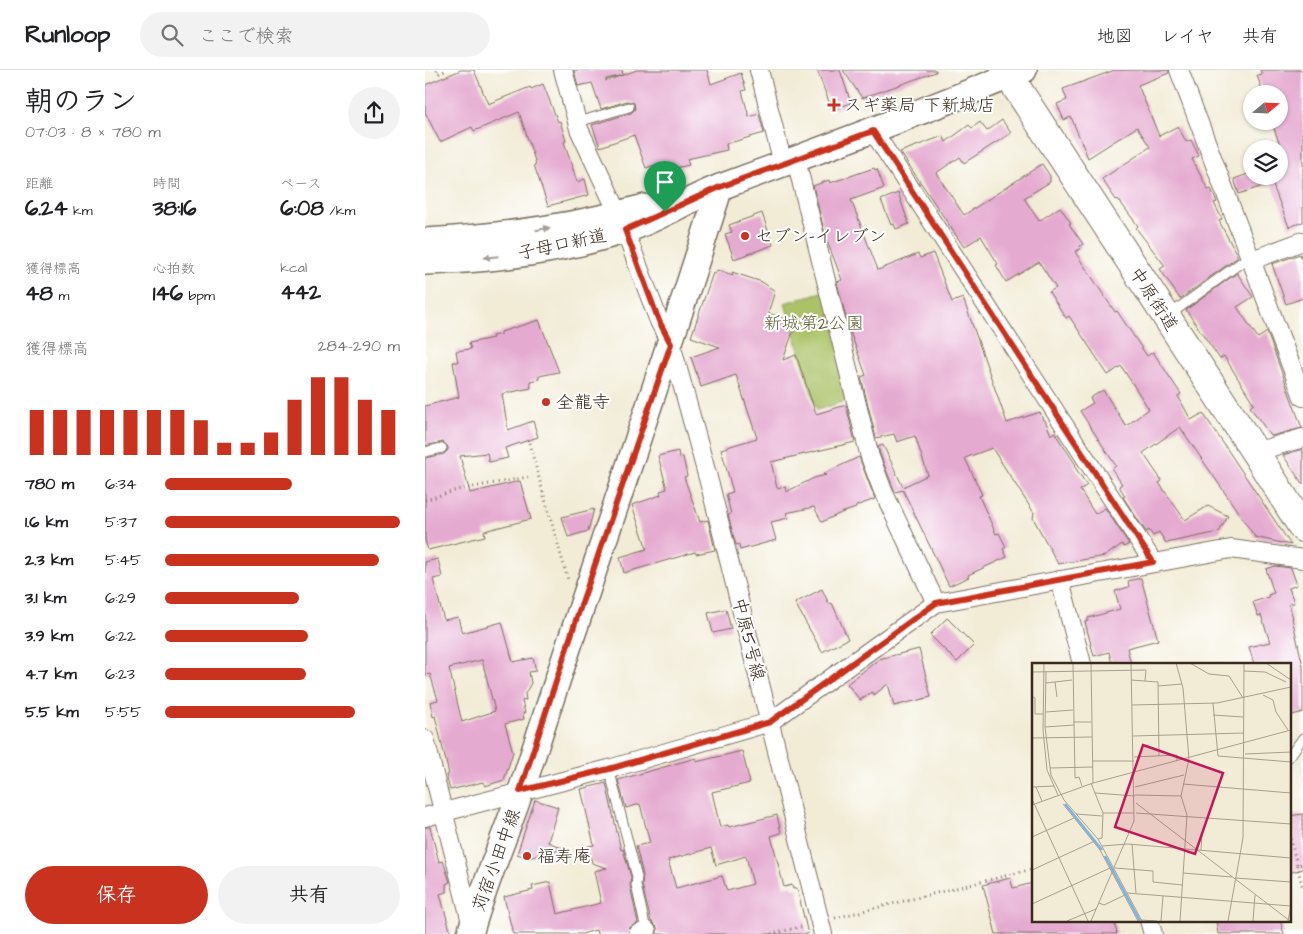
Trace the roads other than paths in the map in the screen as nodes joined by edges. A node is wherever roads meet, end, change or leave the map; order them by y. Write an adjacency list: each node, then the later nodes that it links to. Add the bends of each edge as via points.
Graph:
1 (563, 70): 6 (street, 中原5号線)
2 (759, 70): 8 (street)
3 (1179, 70): 13 (street)
4 (1013, 72): 7 (street, 子母口新道); 15 (main road, 中原街道)
5 (629, 106): 6 (lane)
6 (578, 122): 10 (street, 中原5号線)
7 (873, 131): 8 (street, 子母口新道); 24 (street)
8 (789, 162): 9 (street, 子母口新道); 26 (street, via 870,456)
9 (720, 187): 10 (street, 子母口新道); 16 (street, 苅宿小田中線)
10 (622, 223): 12 (street, 子母口新道, one-way to 10); 14 (street, 子母口新道, one-way to 14, via 582,243 454,262); 16 (street, 中原5号線)
11 (1303, 241): 13 (street)
12 (425, 242)
13 (1251, 258): 15 (lane); 17 (street)
14 (425, 262)
15 (1166, 317): 21 (main road, 中原街道)
16 (671, 344): 28 (street, 中原5号線); 33 (street, 苅宿小田中線)
17 (1303, 397)
18 (1303, 438): 21 (street)
19 (442, 448): 20 (lane)
20 (425, 452)
21 (1255, 452): 22 (main road, 中原街道)
22 (1303, 528)
23 (1303, 560): 24 (street, via 1231,549)
24 (1153, 562): 25 (street)
25 (1060, 580): 26 (street); 27 (street)
26 (936, 603): 28 (street)
27 (1082, 663)
28 (770, 722): 32 (street); 36 (street, 中原5号線)
29 (1303, 738): 31 (lane)
30 (425, 739): 34 (street)
31 (1291, 754)
32 (609, 769): 33 (street); 38 (lane, via 637,877)
33 (520, 791): 34 (street); 37 (street, 苅宿小田中線)
34 (444, 812): 35 (street); 37 (street)
35 (425, 817)
36 (822, 928)
37 (472, 931)
38 (644, 933)

